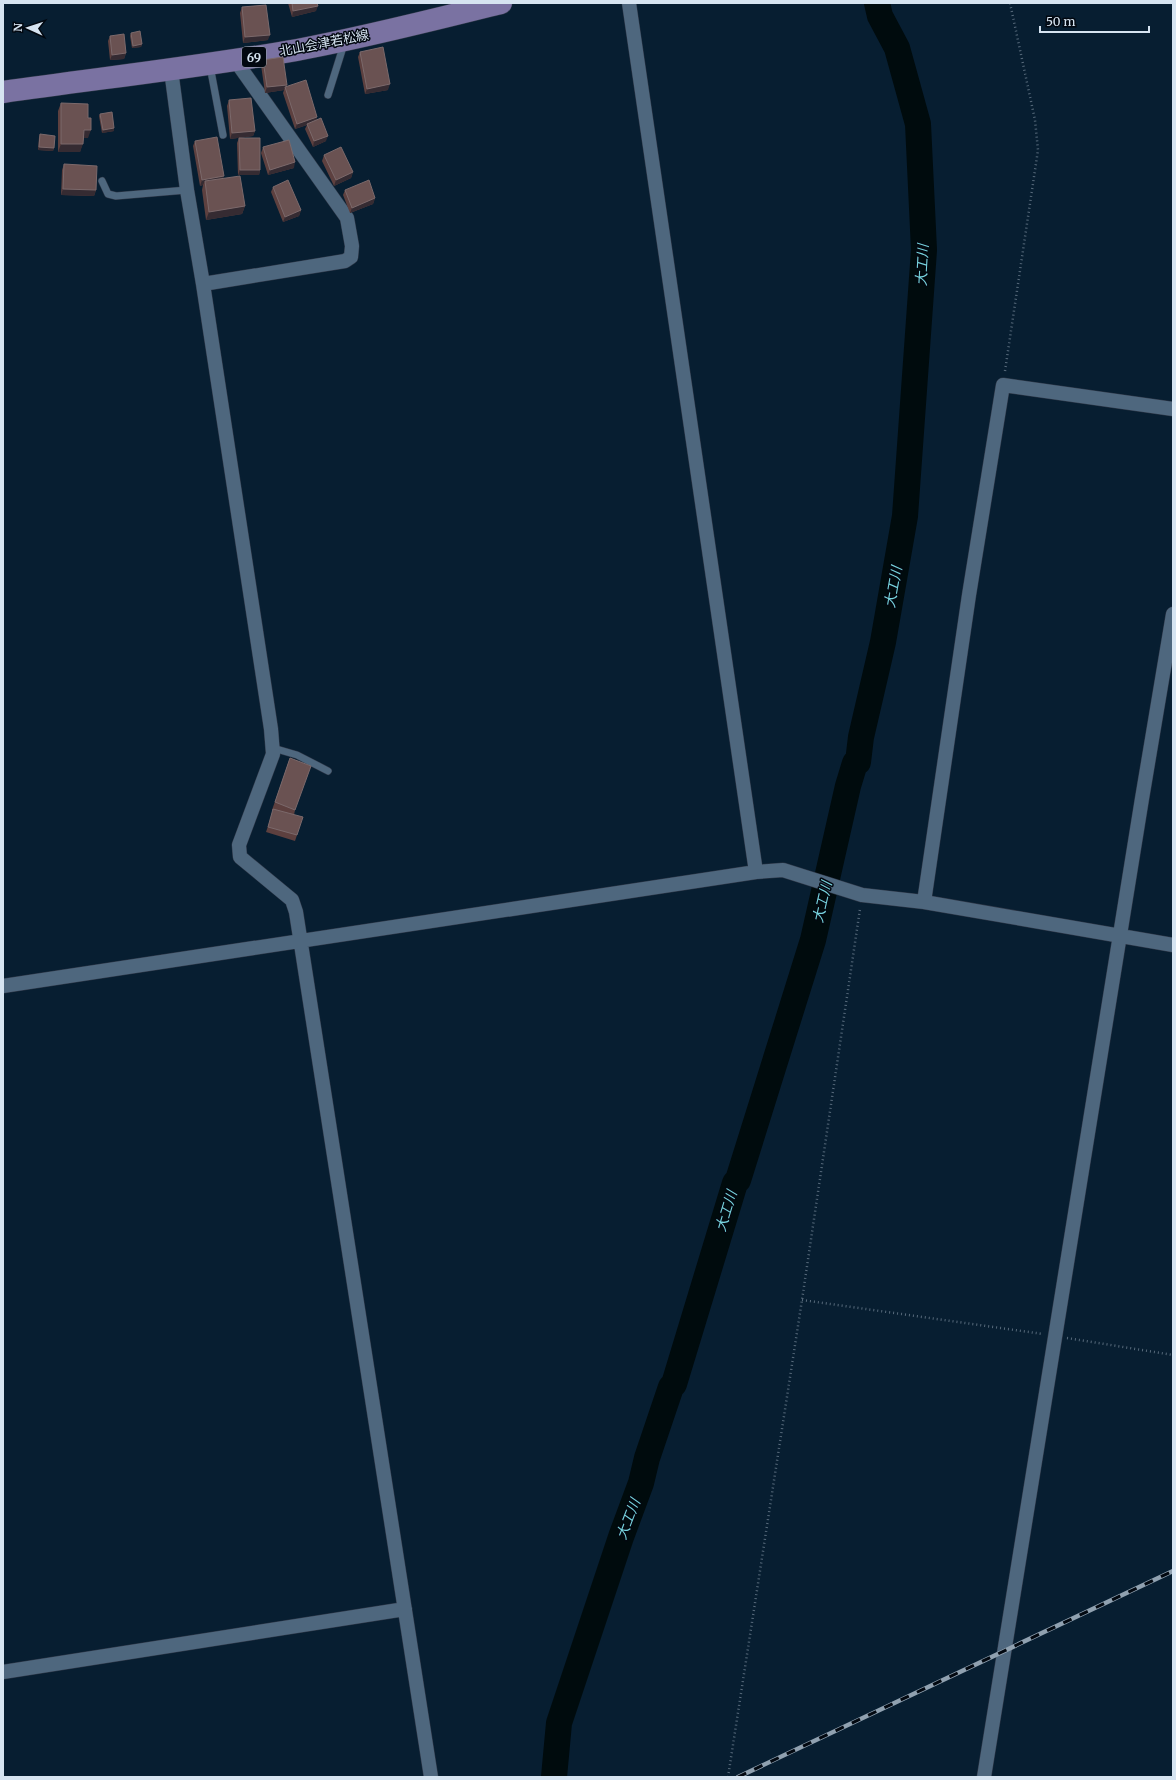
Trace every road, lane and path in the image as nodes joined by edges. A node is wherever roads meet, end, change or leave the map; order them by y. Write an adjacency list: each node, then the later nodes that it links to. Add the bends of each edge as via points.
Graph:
1 (501, 3): 4 (main road, 北山会津若松線 / 69)
2 (629, 3): 19 (street)
3 (1010, 3): 14 (path, via 1035,120 1038,150)
4 (346, 40): 5 (main road, 北山会津若松線 / 69); 9 (lane)
5 (235, 60): 6 (main road, 北山会津若松線 / 69); 13 (street, via 346,218 352,246 351,257 345,261)
6 (210, 64): 7 (main road, 北山会津若松線 / 69); 10 (lane)
7 (171, 70): 8 (main road, 北山会津若松線 / 69); 12 (street)
8 (3, 92)
9 (328, 95)
10 (223, 135)
11 (102, 181): 12 (lane, via 108,194 116,196)
12 (187, 190): 13 (street)
13 (203, 284): 17 (street)
14 (1003, 385): 15 (street); 21 (street)
15 (1173, 409)
16 (1173, 614): 22 (street)
17 (273, 748): 18 (lane, via 297,755); 23 (street, via 239,845 240,857 292,900)
18 (328, 771)
19 (756, 872): 20 (street, via 783,870); 23 (street)
20 (862, 895): 21 (street); 26 (path)
21 (924, 902): 22 (street)
22 (1118, 935): 24 (street); 27 (street)
23 (300, 940): 25 (street); 29 (street)
24 (1173, 945)
25 (3, 986)
26 (802, 1300): 27 (path); 32 (path)
27 (1056, 1336): 28 (path); 33 (street)
28 (1173, 1356)
29 (405, 1609): 30 (street); 31 (street)
30 (3, 1672)
31 (431, 1777)
32 (728, 1777)
33 (984, 1777)

